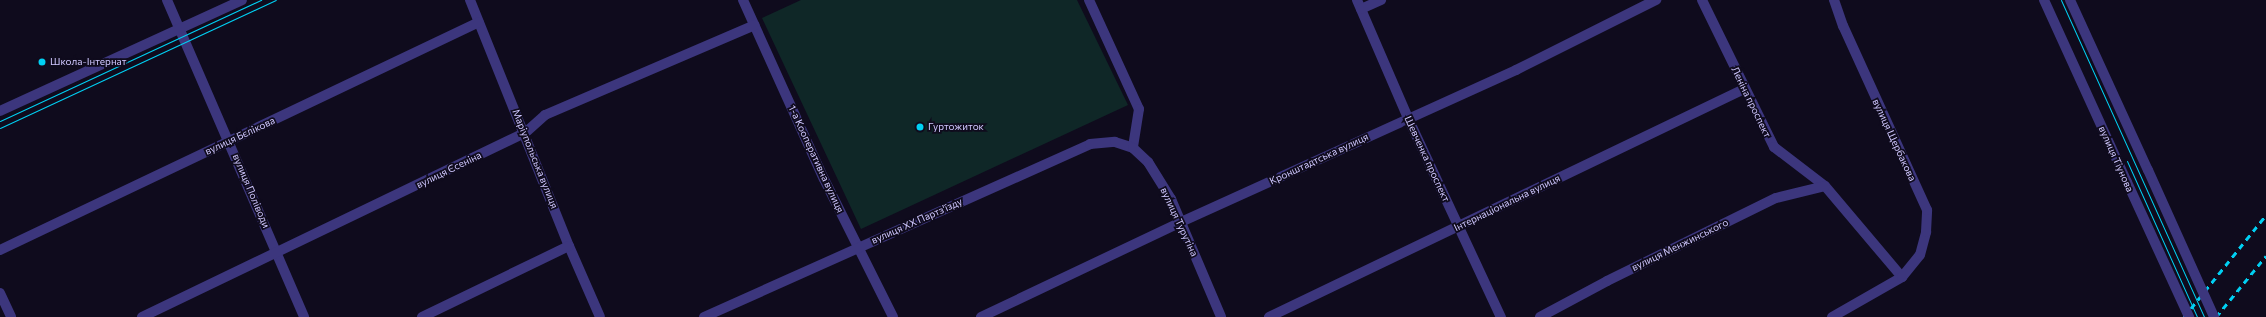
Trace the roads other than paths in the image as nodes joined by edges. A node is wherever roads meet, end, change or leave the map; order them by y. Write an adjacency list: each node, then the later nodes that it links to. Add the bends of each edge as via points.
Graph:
1 (167, 0): 15 (street, вулиця Поліводи)
2 (242, 0): 15 (street)
3 (470, 0): 13 (street, Маріупольська вулиця)
4 (743, 0): 14 (street, 1-а Кооперативна вулиця)
5 (1381, 0): 12 (street)
6 (1656, 0): 18 (street, Кронштадтська вулиця, via 1516,70)
7 (1702, 0): 16 (street, Леніна проспект)
8 (1834, 0): 29 (street, вулиця Щербакова, via 1843,26 1926,210 1926,232 1920,255)
9 (2044, 0): 44 (street, вулиця Тіунова, bridge)
10 (2070, 0): 45 (street, bridge)
11 (1092, 1): 21 (street, via 1139,109)
12 (1359, 5): 18 (street, Шевченка проспект)
13 (479, 22): 19 (street, Маріупольська вулиця); 20 (street, вулиця Бєлікова)
14 (754, 25): 19 (street, вулиця Єсеніна, via 545,115); 26 (street, 1-а Кооперативна вулиця, via 824,179)
15 (181, 29): 17 (street); 20 (street, вулиця Поліводи)
16 (1744, 89): 22 (street, Леніна проспект, via 1774,147); 24 (street, Інтернаціональна вулиця)
17 (0, 111)
18 (1408, 118): 23 (street, Кронштадтська вулиця); 24 (street, Шевченка проспект)
19 (525, 133): 25 (street, Маріупольська вулиця); 28 (street, вулиця Єсеніна)
20 (229, 141): 27 (street, вулиця Бєлікова); 28 (street, вулиця Поліводи)
21 (1133, 148): 23 (street, вулиця Турутіна, via 1148,162 1171,199); 26 (street, вулиця XX Партз'їзду, via 1116,142 1090,144)
22 (1825, 186): 29 (street, Леніна проспект); 42 (street, вулиця Менжинського, via 1776,198)
23 (1181, 222): 38 (street, Кронштадтська вулиця); 39 (street, вулиця Турутіна)
24 (1460, 226): 40 (street, Інтернаціональна вулиця); 41 (street, Шевченка проспект)
25 (569, 246): 34 (street); 35 (street, Маріупольська вулиця)
26 (859, 247): 36 (street, вулиця XX Партз'їзду); 37 (street, 1-а Кооперативна вулиця)
27 (0, 250)
28 (277, 254): 32 (street, вулиця Єсеніна); 33 (street, вулиця Поліводи)
29 (1902, 277): 43 (street)
30 (0, 293): 31 (street)
31 (11, 317)
32 (142, 317)
33 (304, 317)
34 (422, 317)
35 (600, 317)
36 (704, 317)
37 (893, 317)
38 (981, 317)
39 (1222, 317)
40 (1269, 317)
41 (1501, 317)
42 (1540, 317)
43 (1832, 317)
44 (2189, 317)
45 (2214, 317)

